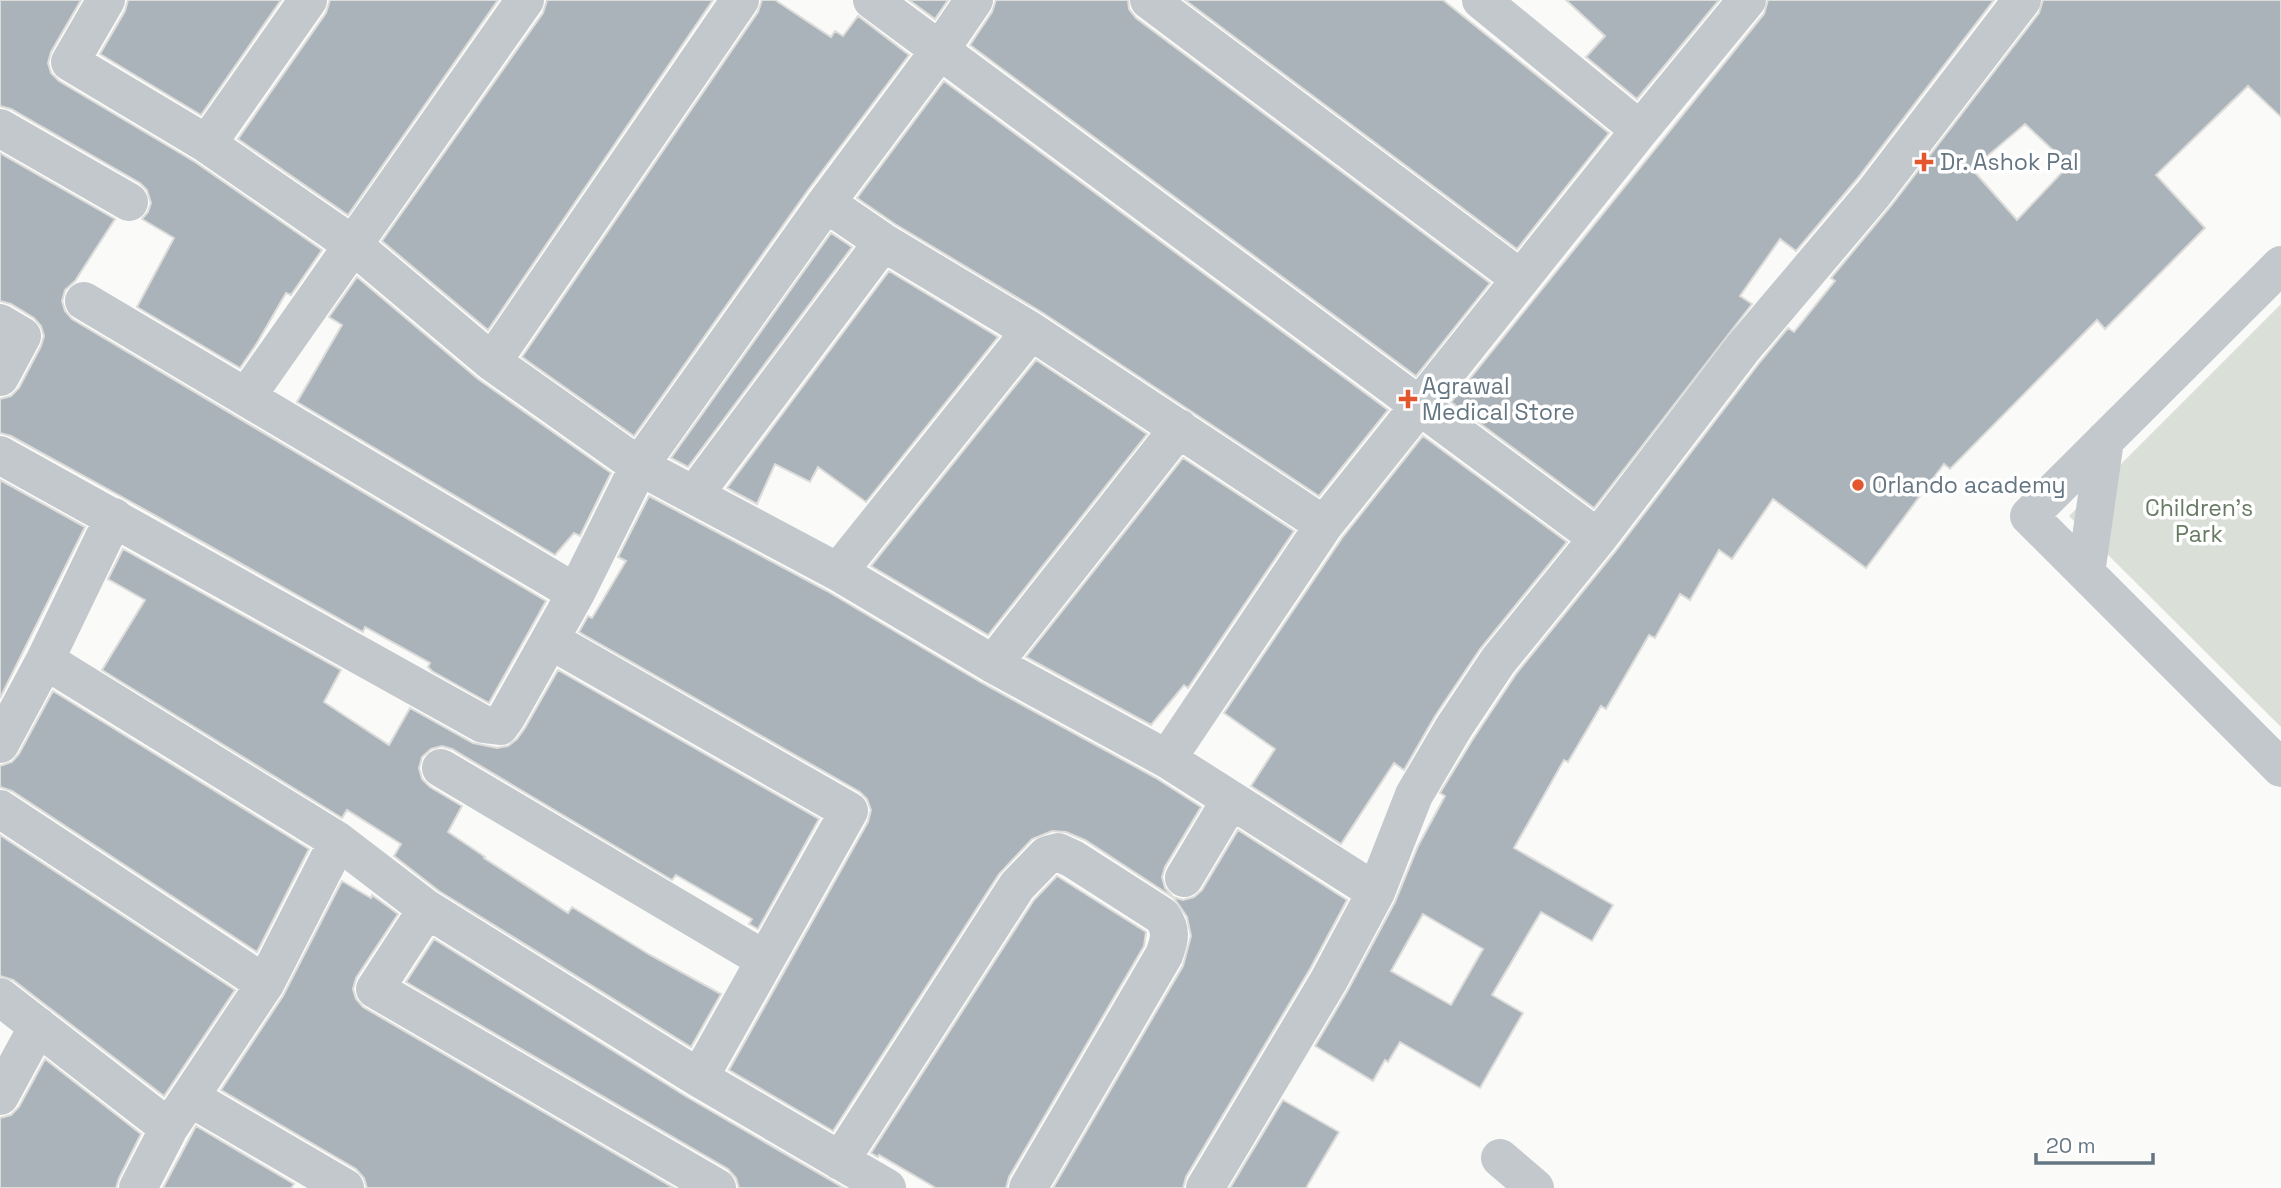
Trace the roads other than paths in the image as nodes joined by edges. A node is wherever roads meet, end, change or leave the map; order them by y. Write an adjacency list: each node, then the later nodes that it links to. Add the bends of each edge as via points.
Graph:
1 (106, 0): 14 (street, via 70,62)
2 (308, 0): 14 (street)
3 (525, 0): 18 (street)
4 (740, 0): 24 (street)
5 (872, 0): 11 (street)
6 (974, 0): 11 (street)
7 (1149, 0): 20 (street)
8 (1747, 0): 13 (street)
9 (2022, 0): 35 (street, via 1874,193 1743,348)
10 (1502, 6): 13 (street)
11 (940, 50): 16 (street); 27 (street)
12 (0, 128): 15 (street)
13 (1640, 130): 20 (street)
14 (207, 144): 18 (street)
15 (129, 202)
16 (826, 202): 17 (street); 31 (street)
17 (883, 242): 23 (street); 32 (street)
18 (353, 245): 24 (street); 26 (street)
19 (2281, 265): 29 (street)
20 (1521, 279): 27 (street)
21 (84, 301): 26 (street)
22 (0, 323): 25 (street, via 22,336)
23 (1031, 331): 28 (street); 36 (street)
24 (492, 362): 31 (street)
25 (0, 377)
26 (247, 396): 38 (street)
27 (1418, 406): 34 (street); 35 (street)
28 (1179, 428): 34 (street); 41 (street)
29 (2105, 440): 37 (street); 37 (street, via 2029,516)
30 (0, 455): 33 (street)
31 (639, 466): 32 (street); 38 (street)
32 (694, 495): 36 (street)
33 (114, 517): 39 (street, via 483,724 500,726); 40 (street)
34 (1324, 525): 43 (street)
35 (1598, 538): 50 (street, via 1497,662 1454,727 1414,795)
36 (838, 572): 41 (street)
37 (2086, 573): 45 (street)
38 (576, 593): 39 (street)
39 (550, 639): 52 (street, via 849,811)
40 (45, 660): 42 (street); 48 (street)
41 (993, 664): 43 (street)
42 (0, 744)
43 (1167, 759): 46 (street)
44 (441, 768): 52 (street)
45 (2281, 768)
46 (1230, 801): 49 (street); 50 (street)
47 (0, 809): 53 (street)
48 (338, 841): 51 (street); 53 (street)
49 (1184, 878)
50 (1376, 892): 67 (street)
51 (427, 909): 56 (street); 64 (street, via 376,989)
52 (765, 960): 56 (street)
53 (265, 984): 58 (street)
54 (0, 997): 55 (street)
55 (38, 1026): 57 (street); 59 (street)
56 (699, 1078): 61 (street)
57 (0, 1096)
58 (191, 1098): 59 (street); 63 (street)
59 (169, 1128): 62 (street)
60 (1500, 1158): 68 (street)
61 (840, 1161): 65 (street); 66 (street, via 1017,886 1047,855 1058,852 1162,916 1170,927 1169,941)
62 (138, 1188)
63 (345, 1188)
64 (718, 1188)
65 (887, 1188)
66 (1028, 1188)
67 (1205, 1188)
68 (1535, 1188)

